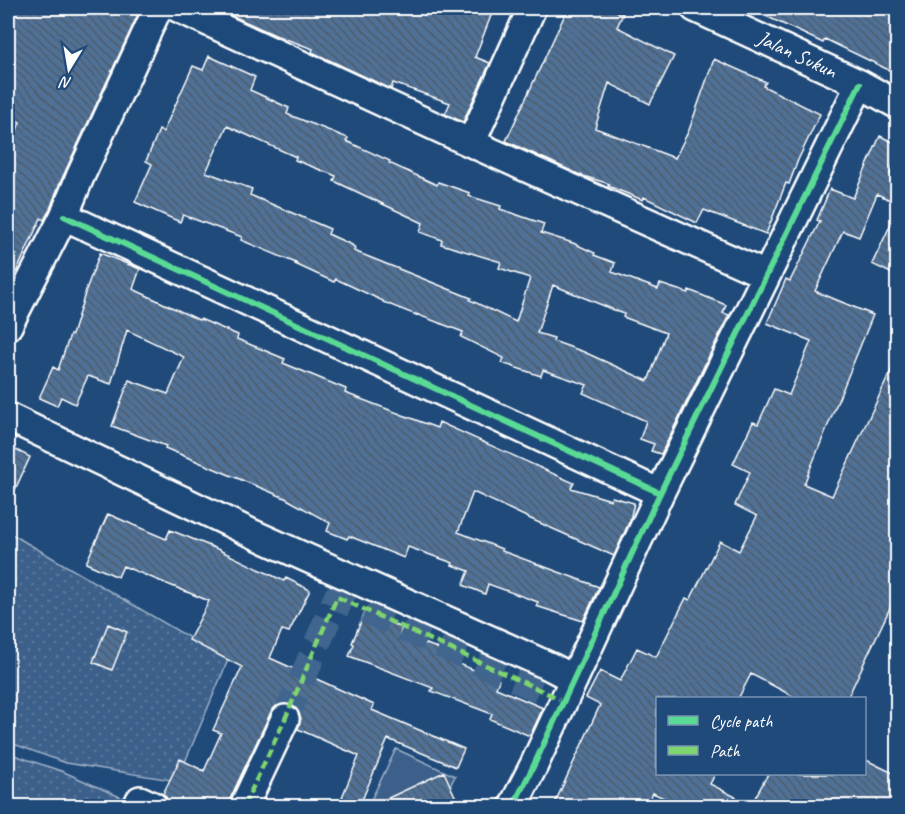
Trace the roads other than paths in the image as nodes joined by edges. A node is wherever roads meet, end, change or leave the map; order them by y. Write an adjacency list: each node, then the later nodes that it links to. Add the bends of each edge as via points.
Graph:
1 (158, 8): 8 (street)
2 (178, 8): 7 (street)
3 (532, 8): 7 (street)
4 (695, 8): 5 (street, Jalan Sukun)
5 (860, 84): 6 (street, Jalan Sukun); 9 (street)
6 (897, 105)
7 (471, 143): 9 (street)
8 (64, 216): 10 (street); 12 (street)
9 (766, 275): 12 (street)
10 (8, 326)
11 (8, 417): 13 (street, via 249,532)
12 (660, 493): 13 (street)
13 (574, 679): 18 (street)
14 (285, 719): 17 (street)
15 (137, 807): 16 (street, via 140,800)
16 (153, 807)
17 (244, 807)
18 (513, 807)

